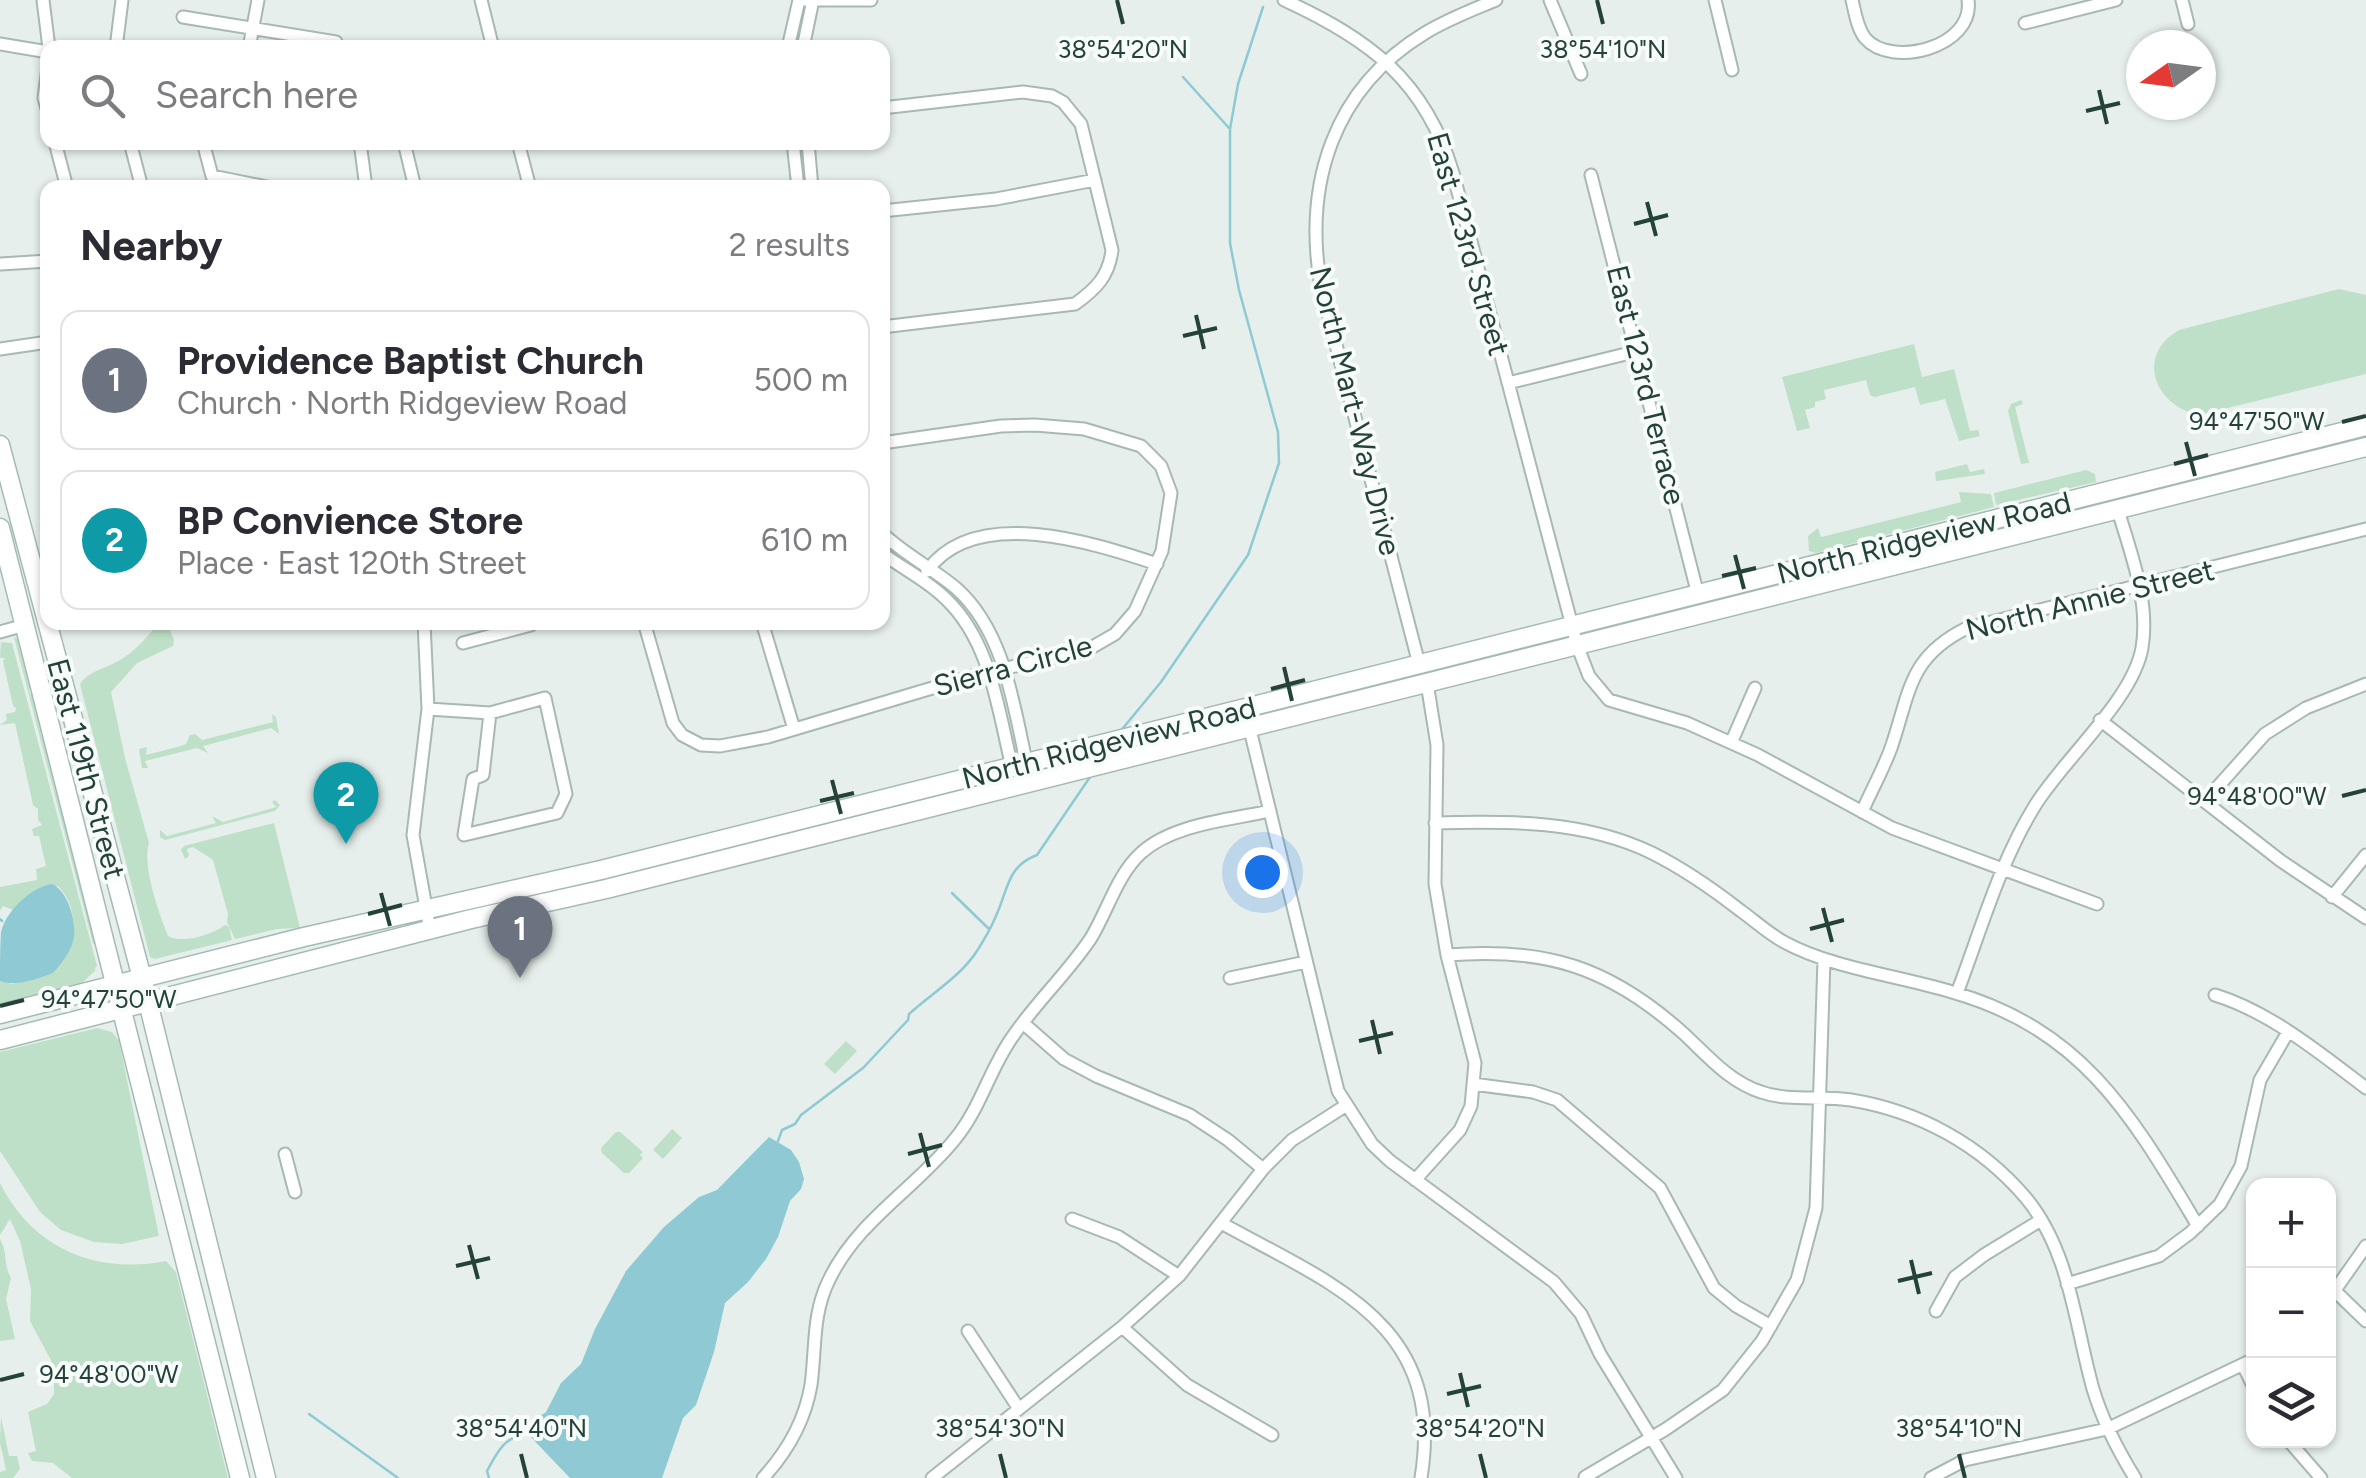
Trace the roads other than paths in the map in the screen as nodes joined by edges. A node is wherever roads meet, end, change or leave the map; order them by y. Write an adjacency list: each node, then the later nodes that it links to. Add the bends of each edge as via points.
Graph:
1 (43, 0): 20 (street)
2 (122, 0): 21 (street)
3 (258, 0): 19 (street)
4 (481, 0): 24 (street)
5 (807, 0): 6 (street); 25 (street); 26 (street)
6 (871, 0)
7 (1284, 0): 29 (street, East 123rd Street, via 1350,33)
8 (1496, 0): 29 (street, North Mart-Way Drive, via 1424,33)
9 (1550, 0): 31 (street)
10 (1714, 0): 30 (street)
11 (1852, 0): 12 (street, via 1864,38 1892,53 1948,41 1968,18)
12 (1968, 0)
13 (2116, 0): 15 (street)
14 (2182, 0): 18 (street)
15 (2074, 5): 17 (street)
16 (183, 17): 19 (street)
17 (2025, 23)
18 (2188, 24)
19 (254, 30): 22 (street); 23 (street)
20 (47, 40)
21 (117, 40)
22 (251, 40)
23 (322, 40)
24 (491, 40)
25 (791, 40)
26 (804, 40)
27 (0, 44): 28 (street)
28 (40, 49)
29 (1387, 62): 58 (street, East 123rd Street, via 1418,96 1443,143); 83 (street, North Mart-Way Drive, via 1363,86 1332,139 1320,173 1314,250)
30 (1732, 70)
31 (1581, 74)
32 (890, 107): 50 (street, via 1024,92 1052,96 1081,124)
33 (57, 150): 42 (street)
34 (132, 150): 43 (street)
35 (206, 150): 44 (street, via 212,176)
36 (361, 150): 45 (street)
37 (406, 150): 46 (street)
38 (520, 150): 47 (street)
39 (794, 150): 48 (street)
40 (809, 150): 49 (street)
41 (1591, 175): 57 (street, East 123rd Terrace)
42 (65, 180)
43 (140, 180)
44 (232, 180)
45 (365, 180)
46 (413, 180)
47 (528, 180)
48 (797, 180)
49 (811, 180)
50 (1095, 180): 51 (street); 54 (street, via 1112,250 1109,269 1092,292 1075,304)
51 (890, 210)
52 (40, 262): 53 (street)
53 (1, 264)
54 (890, 326)
55 (40, 343): 56 (street)
56 (0, 349)
57 (1638, 351): 58 (street, East 123rd Street); 72 (street, East 123rd Terrace)
58 (1508, 383): 74 (street, East 123rd Street)
59 (2366, 426): 63 (main road, North Ridgeview Road)
60 (890, 442): 68 (street, Sierra Circle, via 1035,425 1084,429 1140,446 1162,466 1171,492)
61 (0, 445): 71 (main road, East 119th Street)
62 (2366, 446): 63 (main road, North Ridgeview Road)
63 (2115, 499): 70 (street); 72 (main road, North Ridgeview Road); 82 (main road, North Ridgeview Road)
64 (0, 528): 73 (main road, East 119th Street)
65 (2366, 529): 70 (street, North Annie Street)
66 (890, 540): 69 (street)
67 (890, 557): 69 (street)
68 (1158, 564): 69 (street, via 1082,541 1012,534 945,551); 84 (street, Sierra Circle, via 1135,611 1115,634 1080,652)
69 (925, 573): 84 (street, via 957,590 976,612); 85 (street, via 964,619)
70 (2140, 587): 92 (street, via 2142,653 2129,684); 99 (street, North Annie Street, via 1966,628 1940,641 1920,666)
71 (40, 595)
72 (1698, 596): 74 (main road, North Ridgeview Road)
73 (25, 625): 80 (street); 113 (main road, East 119th Street)
74 (1571, 626): 82 (street, East 123rd Street); 83 (main road, North Ridgeview Road)
75 (49, 630): 111 (main road, East 119th Street)
76 (424, 630): 89 (street)
77 (488, 630): 81 (street)
78 (646, 630): 93 (street, Sierra Circle, via 668,712 682,735 720,746)
79 (764, 630): 93 (street)
80 (0, 632)
81 (462, 643)
82 (1577, 645): 86 (main road, North Ridgeview Road); 94 (street, East 123rd Street, via 1608,700)
83 (1419, 664): 91 (main road, North Ridgeview Road)
84 (1003, 669): 85 (street, Sierra Circle); 95 (street)
85 (988, 672): 93 (street, Sierra Circle); 95 (street)
86 (1427, 683): 91 (main road, North Ridgeview Road); 100 (street, via 1438,744)
87 (2366, 684): 97 (street, via 2306,708 2265,734)
88 (1755, 688): 94 (street)
89 (428, 709): 90 (street); 105 (street, via 413,835)
90 (490, 713): 90 (street, via 545,698 566,794 557,813 464,836 473,779 483,775)
91 (1248, 718): 95 (main road, North Ridgeview Road); 96 (main road, North Ridgeview Road); 98 (street)
92 (2100, 720): 97 (street); 102 (street, via 2036,804)
93 (794, 729)
94 (1731, 743): 99 (street, East 123rd Street)
95 (1019, 765): 96 (street); 105 (main road, North Ridgeview Road)
96 (1024, 784): 107 (main road, North Ridgeview Road)
97 (2205, 801): 103 (street)
98 (1270, 811): 110 (street); 119 (street, via 1170,835 1139,854 1092,936)
99 (1862, 812): 102 (street, East 123rd Street)
100 (1435, 824): 108 (street, via 1435,884); 109 (street, via 1523,820 1651,852 1783,942)
101 (2366, 854): 103 (street)
102 (2003, 871): 104 (street, East 123rd Street); 114 (street)
103 (2332, 897): 106 (street)
104 (2097, 904)
105 (425, 910): 107 (street); 111 (main road, North Ridgeview Road)
106 (2366, 918)
107 (430, 930): 116 (main road, North Ridgeview Road)
108 (1447, 955): 123 (street); 124 (street, via 1533,956 1604,976 1659,1012 1734,1081 1763,1094)
109 (1824, 959): 114 (street); 124 (street)
110 (1306, 962): 112 (street); 125 (street)
111 (142, 978): 113 (main road, North Ridgeview Road); 116 (main road, East 119th Street)
112 (1230, 978)
113 (117, 984): 117 (main road, East 119th Street); 118 (main road, North Ridgeview Road)
114 (1957, 993): 133 (street, via 2046,1035 2086,1066 2123,1106)
115 (2215, 995): 120 (street)
116 (148, 1003): 117 (main road, North Ridgeview Road); 153 (main road)
117 (124, 1009): 121 (main road, North Ridgeview Road); 152 (main road)
118 (0, 1014)
119 (1023, 1023): 127 (street, via 1064,1059 1190,1115); 154 (street, via 956,1139 836,1266 818,1311 800,1423)
120 (2288, 1032): 122 (street); 133 (street, via 2260,1080 2241,1166 2220,1204)
121 (0, 1040)
122 (2363, 1080)
123 (1473, 1084): 128 (street, via 1460,1130); 141 (street, via 1558,1100 1660,1188 1714,1288)
124 (1820, 1098): 131 (street, via 1897,1111 1943,1130 1986,1156); 141 (street, via 1816,1208 1797,1280)
125 (1345, 1106): 127 (street, via 1292,1140); 128 (street, via 1366,1136)
126 (286, 1154): 129 (street)
127 (1263, 1169): 132 (street)
128 (1415, 1180): 148 (street, via 1554,1282 1581,1314)
129 (295, 1192)
130 (1072, 1219): 135 (street, via 1119,1237)
131 (2041, 1220): 136 (street); 139 (street, via 1955,1277)
132 (1222, 1224): 135 (street); 155 (street, via 1350,1294 1379,1320 1416,1382)
133 (2198, 1226): 136 (street, via 2159,1256)
134 (2366, 1246): 137 (street)
135 (1179, 1276): 142 (street)
136 (2067, 1284): 146 (street)
137 (2336, 1289)
138 (2336, 1298): 140 (street)
139 (1936, 1311)
140 (2366, 1321)
141 (1771, 1326): 148 (street, via 1723,1390)
142 (1122, 1327): 145 (street); 147 (street, via 1187,1384)
143 (968, 1331): 145 (street)
144 (2246, 1363): 146 (street)
145 (1020, 1409): 150 (street)
146 (2107, 1429): 157 (street, via 1965,1460); 158 (street)
147 (1272, 1435)
148 (1652, 1438): 151 (street); 156 (street)
149 (2295, 1448): 159 (street)
150 (934, 1477)
151 (1586, 1477)
152 (240, 1478)
153 (266, 1478)
154 (763, 1478)
155 (1421, 1478)
156 (1676, 1478)
157 (1931, 1478)
158 (2135, 1478)
159 (2321, 1478)

